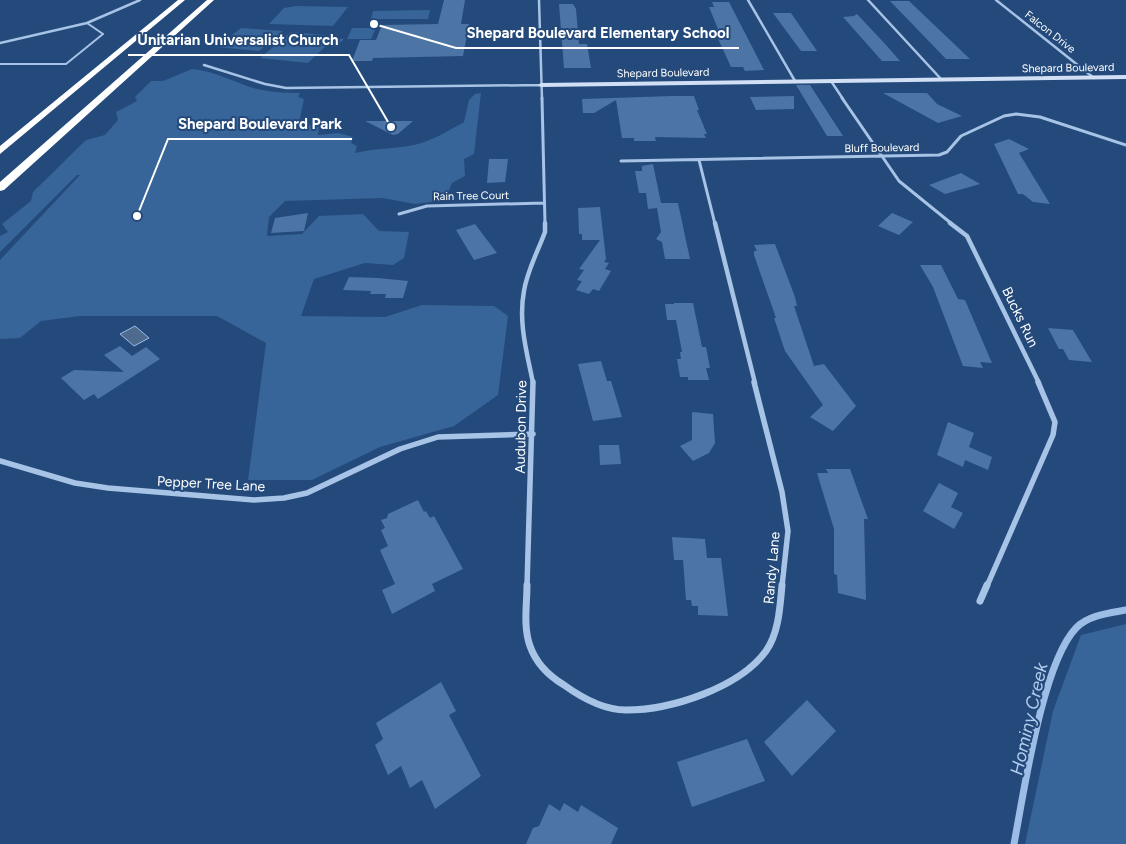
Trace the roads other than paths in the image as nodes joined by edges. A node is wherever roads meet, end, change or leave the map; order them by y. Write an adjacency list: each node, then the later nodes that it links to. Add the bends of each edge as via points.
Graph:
1 (140, 0): 8 (street)
2 (182, 0): 19 (highway)
3 (211, 0): 23 (highway)
4 (539, 0): 17 (street, Audubon Drive)
5 (748, 0): 15 (street)
6 (868, 0): 14 (street)
7 (996, 0): 13 (street, Falcon Drive)
8 (87, 23): 9 (street); 10 (lane, via 102,34 66,64)
9 (0, 43)
10 (0, 64)
11 (204, 65): 17 (street, Shepard Boulevard, via 221,67 268,86 286,88)
12 (1126, 77): 13 (street, Shepard Boulevard)
13 (1094, 78): 14 (street, Shepard Boulevard)
14 (941, 79): 16 (street, Shepard Boulevard)
15 (795, 81): 16 (street, Shepard Boulevard); 17 (street, Shepard Boulevard)
16 (831, 81): 20 (street, Bucks Run)
17 (541, 85): 24 (street, Audubon Drive)
18 (1126, 144): 20 (street, Bluff Boulevard, via 1045,118 1016,114 1004,116 961,136 943,154)
19 (0, 151)
20 (881, 156): 21 (street, Bluff Boulevard); 28 (street, Bucks Run, via 899,181 967,236 1055,422 1053,434)
21 (699, 160): 22 (street, Bluff Boulevard); 29 (street, Randy Lane, via 782,492 788,531 778,620 767,650 748,671 711,691 669,705 625,710 586,701)
22 (621, 161)
23 (0, 188)
24 (544, 203): 25 (street, Rain Tree Court, via 427,206); 26 (street, Audubon Drive, via 545,232 524,289 522,306 522,325 534,389)
25 (399, 214)
26 (533, 434): 27 (street, Pepper Tree Lane, via 438,437 400,449 307,493 254,500 74,483); 29 (street, Audubon Drive, via 526,622 530,646)
27 (0, 461)
28 (980, 601)
29 (547, 674)

